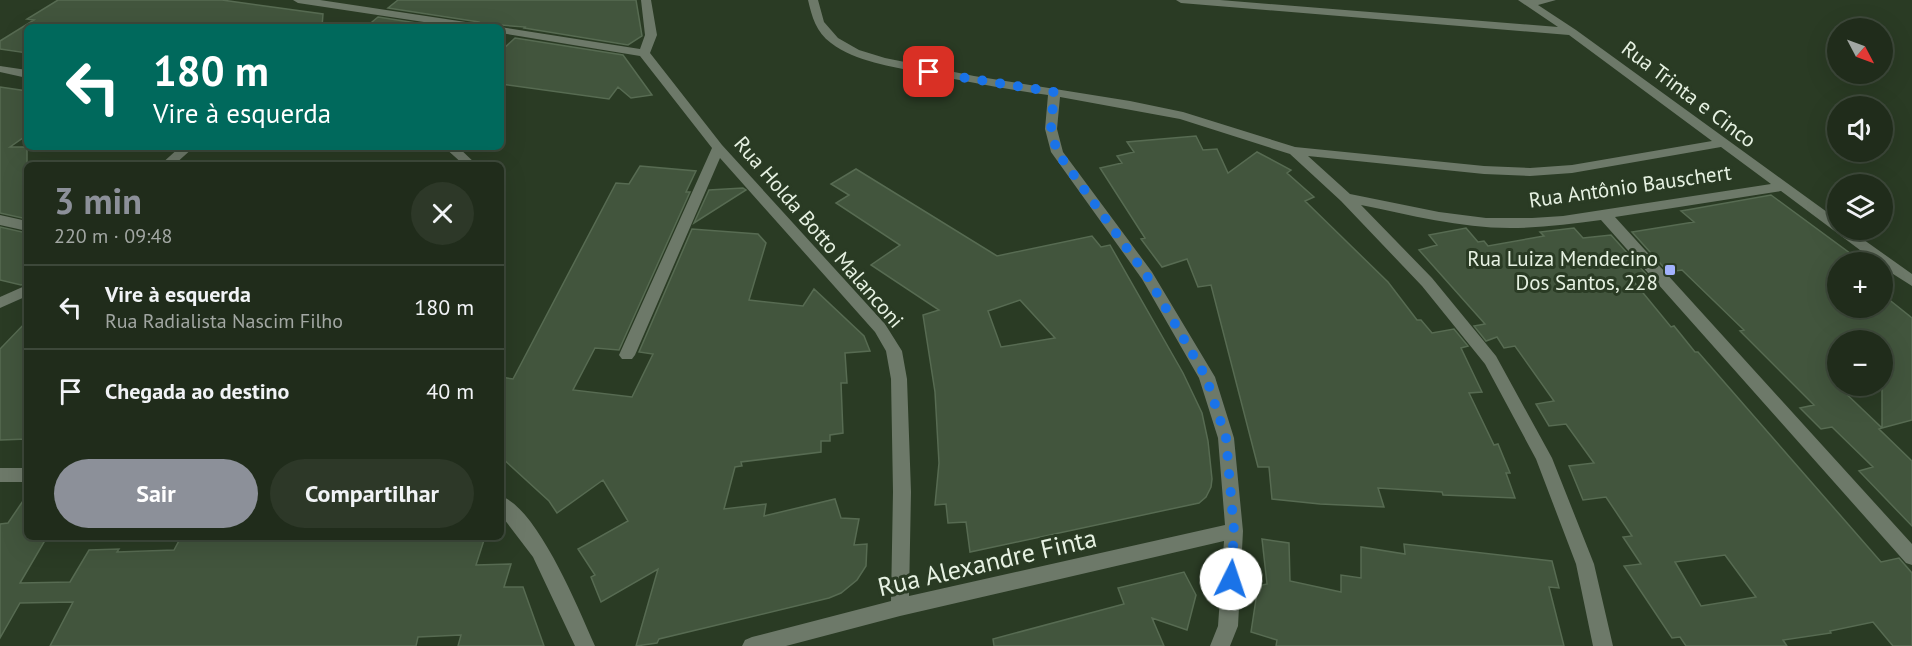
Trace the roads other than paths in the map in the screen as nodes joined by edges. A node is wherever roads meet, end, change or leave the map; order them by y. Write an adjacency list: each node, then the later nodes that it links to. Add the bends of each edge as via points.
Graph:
1 (298, 0): 8 (street)
2 (646, 0): 12 (street, via 651,35)
3 (813, 0): 15 (street, via 819,23 834,40 855,52 929,72)
4 (1181, 0): 5 (street)
5 (1189, 0): 11 (street)
6 (1551, 0): 7 (street)
7 (1526, 2): 11 (street, Rua Trinta e Cinco)
8 (350, 3): 9 (street)
9 (463, 24)
10 (504, 30): 12 (street)
11 (1572, 32): 16 (street, Rua Trinta e Cinco)
12 (644, 52): 17 (street, Rua Holda Botto Malanconi)
13 (0, 69): 14 (street)
14 (24, 73)
15 (1054, 92): 20 (street, via 1183,117); 37 (street, via 1051,129 1057,152 1147,276 1206,377 1226,438)
16 (1722, 143): 20 (street, via 1572,169 1530,172); 23 (street, Rua Trinta e Cinco)
17 (718, 148): 33 (street); 39 (street, Rua Holda Botto Malanconi, via 880,328 894,351 899,379 902,492)
18 (184, 150): 21 (street)
19 (454, 150): 22 (street)
20 (1294, 151): 24 (street)
21 (170, 162)
22 (468, 162)
23 (1782, 187): 25 (street, Rua Antônio Bauschert); 26 (street)
24 (1346, 198): 25 (street, Rua Antônio Bauschert, via 1477,220 1530,223); 43 (street, via 1427,282 1491,360 1544,458 1585,564)
25 (1604, 214): 38 (street)
26 (1827, 219)
27 (0, 220): 28 (street)
28 (24, 225)
29 (1856, 240): 30 (street)
30 (1912, 281)
31 (24, 291): 32 (street)
32 (0, 303)
33 (627, 355)
34 (0, 475): 35 (street)
35 (24, 475)
36 (504, 506): 40 (street, via 549,566)
37 (1234, 531): 39 (street, Rua Alexandre Finta); 42 (street, via 1228,626)
38 (1912, 557)
39 (900, 607): 41 (street, Rua Alexandre Finta)
40 (585, 646)
41 (752, 646)
42 (1220, 646)
43 (1603, 646)

